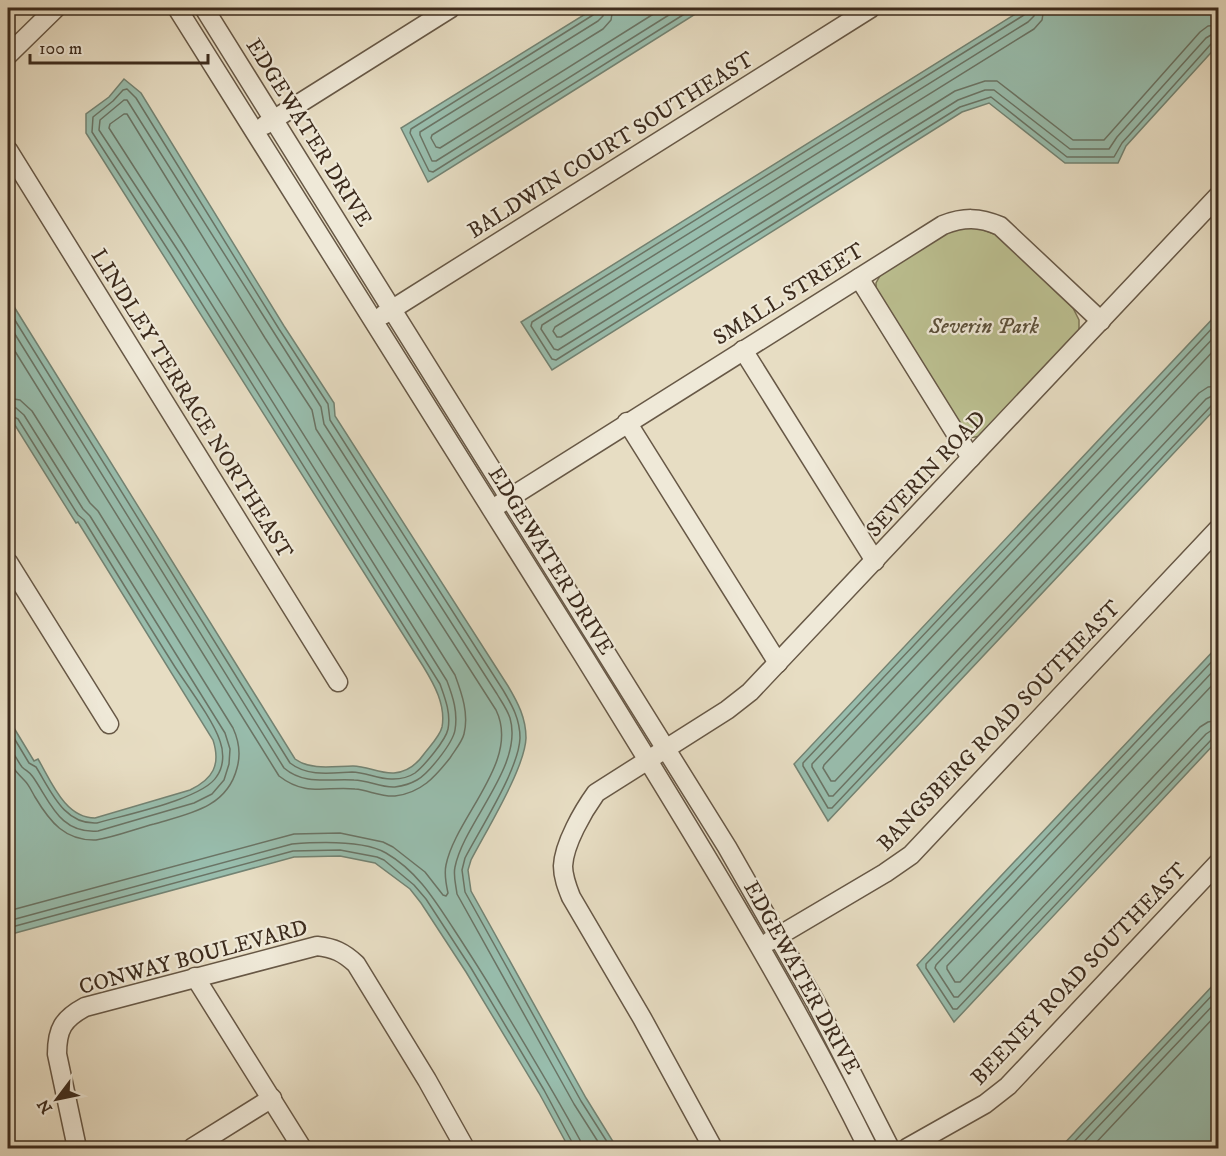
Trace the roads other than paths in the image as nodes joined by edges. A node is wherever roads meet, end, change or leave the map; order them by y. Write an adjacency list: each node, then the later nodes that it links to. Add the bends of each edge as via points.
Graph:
1 (56, 8): 6 (street)
2 (177, 8): 8 (street, EDGEWATER DRIVE)
3 (204, 8): 7 (street, EDGEWATER DRIVE)
4 (451, 8): 7 (street)
5 (871, 8): 12 (street, BALDWIN COURT SOUTHEAST)
6 (8, 55)
7 (273, 119): 8 (street); 12 (street, EDGEWATER DRIVE)
8 (255, 131): 13 (street, EDGEWATER DRIVE)
9 (8, 150): 24 (street, LINDLEY TERRACE NORTHEAST)
10 (1218, 196): 14 (street, SEVERIN ROAD)
11 (858, 278): 14 (street, SMALL STREET, via 943,225 957,219 987,220 1000,226); 15 (street, SMALL STREET); 17 (street)
12 (392, 310): 13 (street, BALDWIN COURT SOUTHEAST); 18 (street, EDGEWATER DRIVE)
13 (374, 321): 19 (street, EDGEWATER DRIVE)
14 (1101, 321): 17 (street, SEVERIN ROAD)
15 (743, 350): 16 (street, SMALL STREET); 21 (street)
16 (627, 422): 18 (street, SMALL STREET); 23 (street)
17 (971, 458): 21 (street, SEVERIN ROAD)
18 (509, 498): 19 (street, SMALL STREET); 26 (street, EDGEWATER DRIVE)
19 (492, 509): 27 (street, EDGEWATER DRIVE)
20 (1218, 529): 29 (street, BANGSBERG ROAD SOUTHEAST, via 911,855)
21 (875, 561): 23 (street, SEVERIN ROAD)
22 (8, 562): 25 (street)
23 (778, 663): 26 (street, SEVERIN ROAD, via 739,702)
24 (338, 682)
25 (109, 724)
26 (666, 748): 27 (street, SEVERIN ROAD); 29 (street, EDGEWATER DRIVE)
27 (647, 759): 30 (street, EDGEWATER DRIVE); 37 (street, SEVERIN ROAD, via 596,793 586,807 566,850 565,882)
28 (1218, 863): 40 (street, BEENEY ROAD SOUTHEAST, via 1008,1086 985,1104)
29 (778, 935): 30 (street, BANGSBERG ROAD SOUTHEAST); 39 (street, EDGEWATER DRIVE)
30 (760, 946): 38 (street, EDGEWATER DRIVE)
31 (195, 977): 32 (street); 33 (street, CONWAY BOULEVARD, via 85,1007 62,1025 57,1054); 36 (street, CONWAY BOULEVARD, via 317,946 345,954 356,964)
32 (272, 1098): 34 (street); 35 (street)
33 (77, 1149)
34 (192, 1149)
35 (302, 1149)
36 (465, 1149)
37 (713, 1149)
38 (868, 1149)
39 (890, 1149)
40 (907, 1149)

